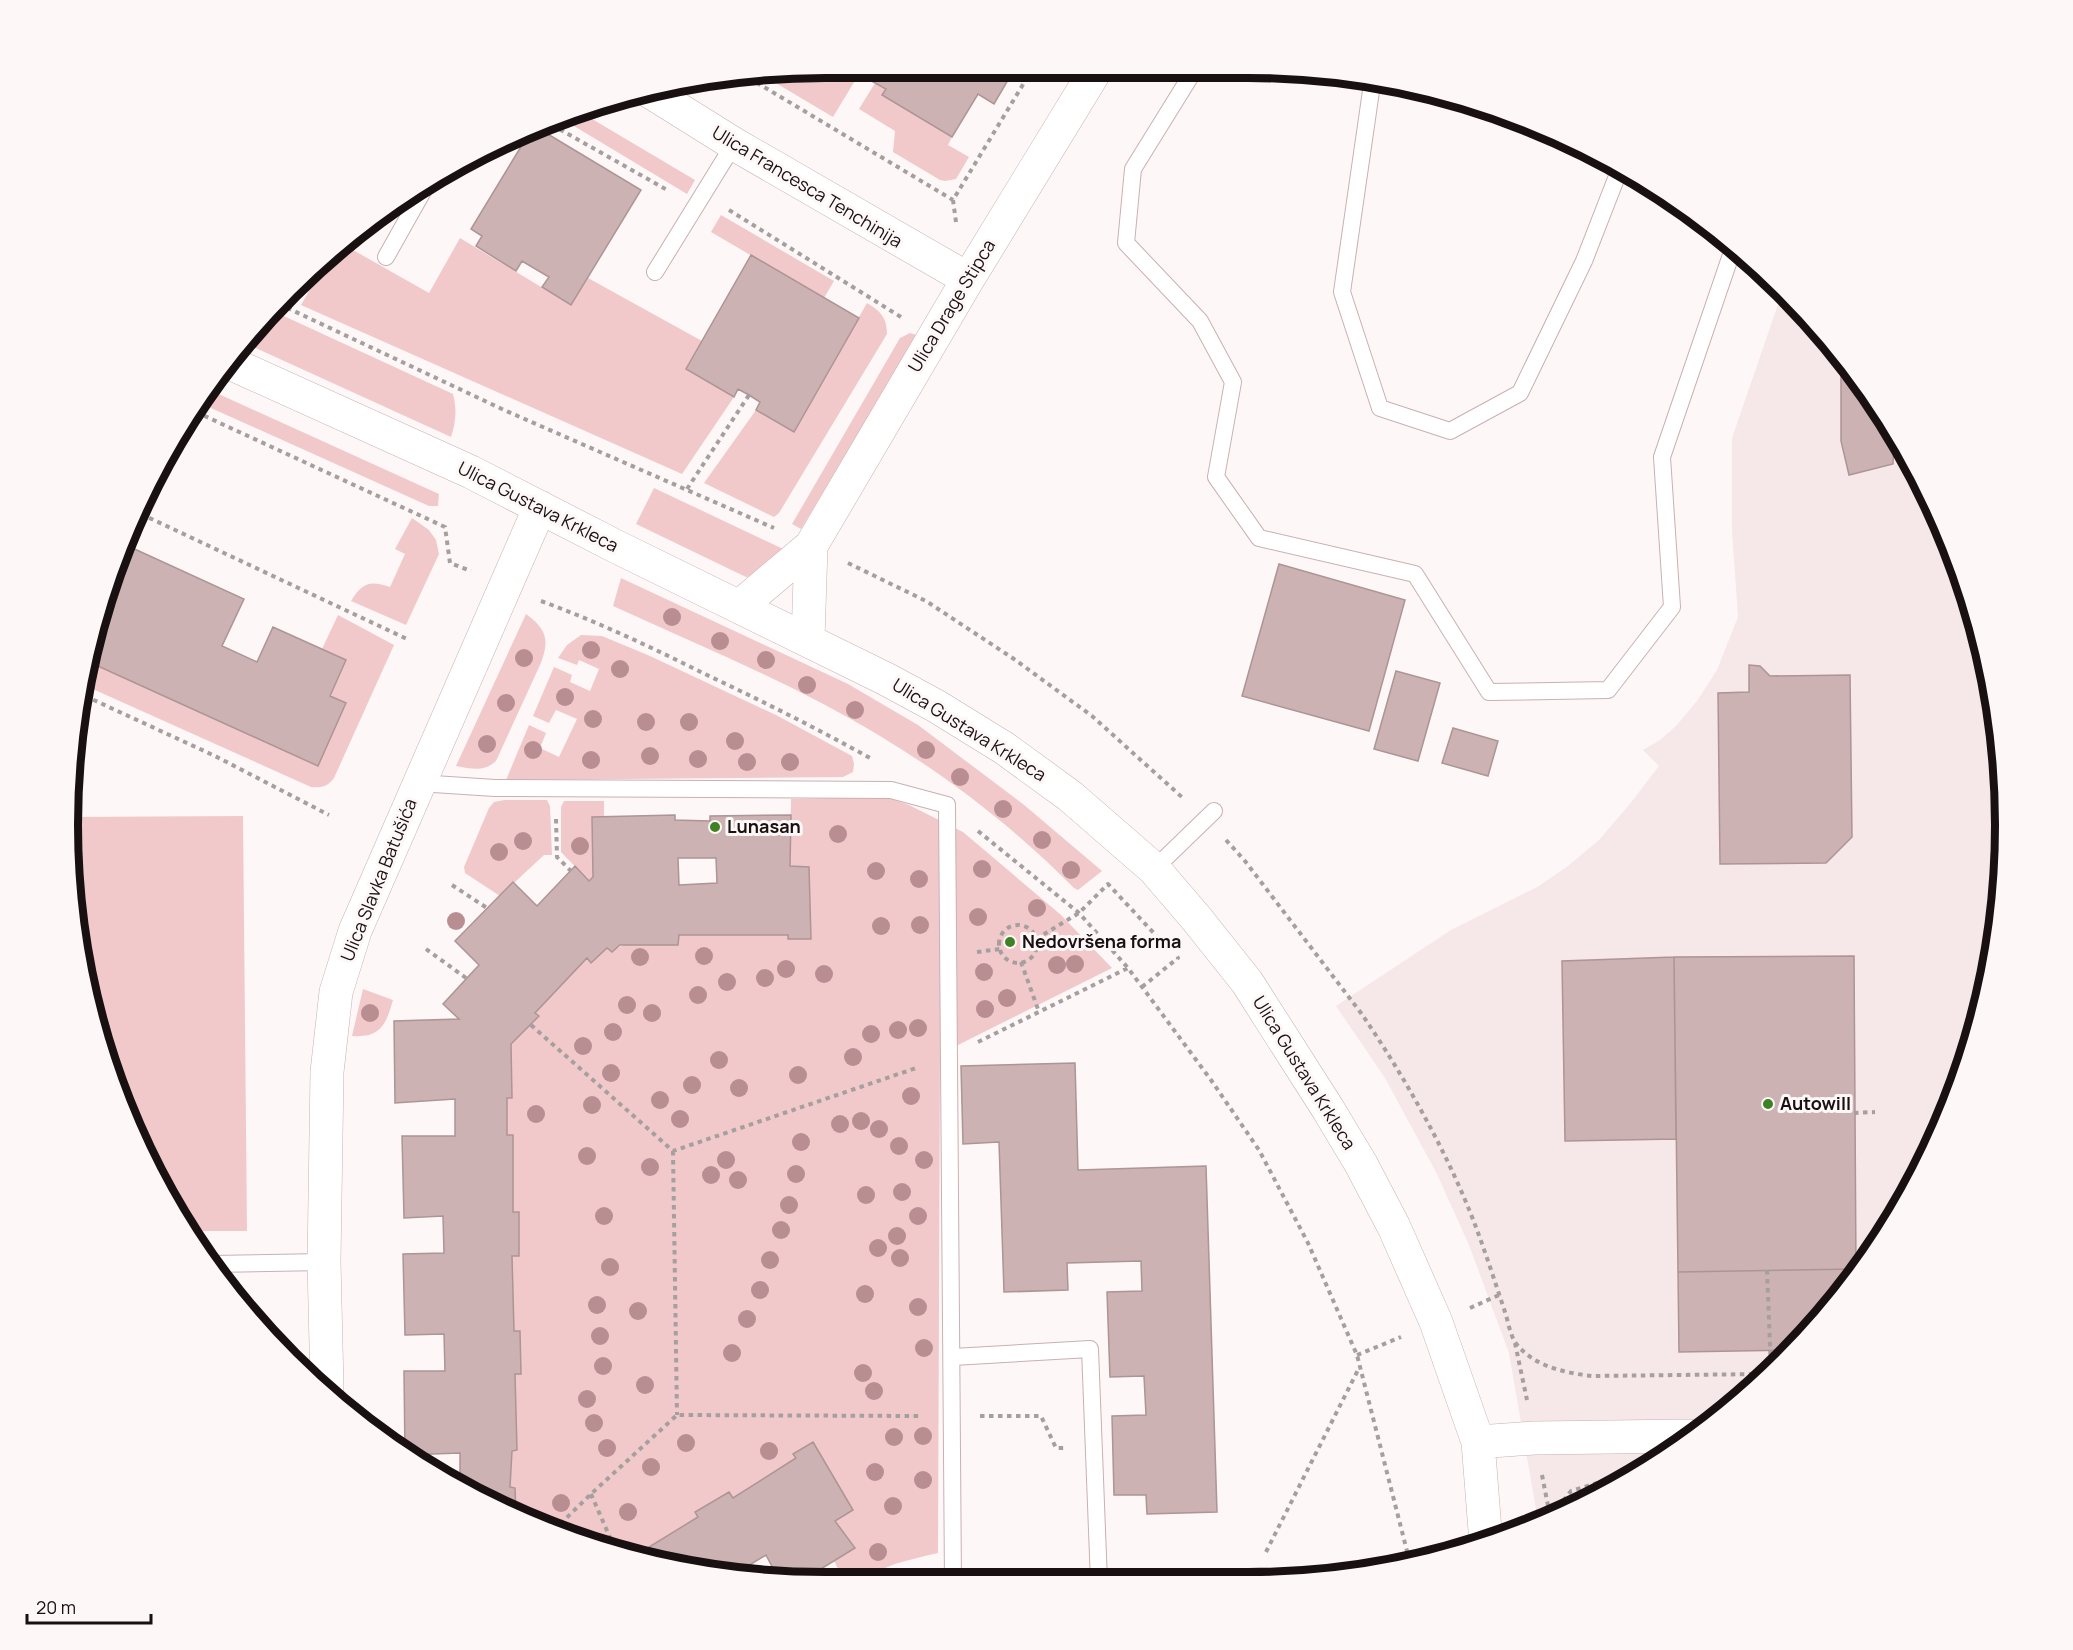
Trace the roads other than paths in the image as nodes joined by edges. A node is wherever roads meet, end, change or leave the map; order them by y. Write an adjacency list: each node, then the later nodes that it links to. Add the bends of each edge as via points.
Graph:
1 (1090, 78): 11 (street, Ulica Drage Stipca)
2 (1189, 78): 8 (lane, via 1133,169 1126,243 1200,321 1233,382 1216,477 1259,538 1415,574 1489,692 1608,690 1672,607 1662,457)
3 (1371, 88): 6 (lane, via 1342,292 1380,408 1450,431 1520,393 1584,261)
4 (658, 97): 5 (street, Ulica Francesca Tenchinija)
5 (734, 144): 10 (lane); 11 (street, Ulica Francesca Tenchinija)
6 (1617, 176)
7 (419, 198): 9 (lane)
8 (1731, 255)
9 (386, 257)
10 (655, 272)
11 (968, 279): 14 (street, Ulica Drage Stipca)
12 (236, 366): 13 (street, Ulica Gustava Krkleca)
13 (540, 507): 15 (street, Ulica Gustava Krkleca); 17 (street, Ulica Slavka Batušića)
14 (811, 546): 15 (street, Ulica Drage Stipca); 16 (street, Ulica Drage Stipca)
15 (740, 606): 16 (street, Ulica Gustava Krkleca)
16 (808, 640): 19 (street, Ulica Gustava Krkleca, via 936,706 1004,748 1070,796)
17 (418, 783): 20 (street, Ulica Slavka Batušića, via 355,931 336,992 327,1072); 22 (lane, via 495,788 891,790 947,805)
18 (1215, 811): 19 (lane)
19 (1154, 869): 25 (street, Ulica Gustava Krkleca, via 1247,982 1361,1164 1436,1322)
20 (324, 1262): 21 (lane); 23 (street, Ulica Slavka Batušića)
21 (221, 1264)
22 (953, 1357): 27 (lane); 28 (lane, via 1090,1349)
23 (327, 1382)
24 (1676, 1437): 25 (street)
25 (1478, 1442): 26 (street, Ulica Gustava Krkleca)
26 (1485, 1533)
27 (953, 1572)
28 (1099, 1572)

